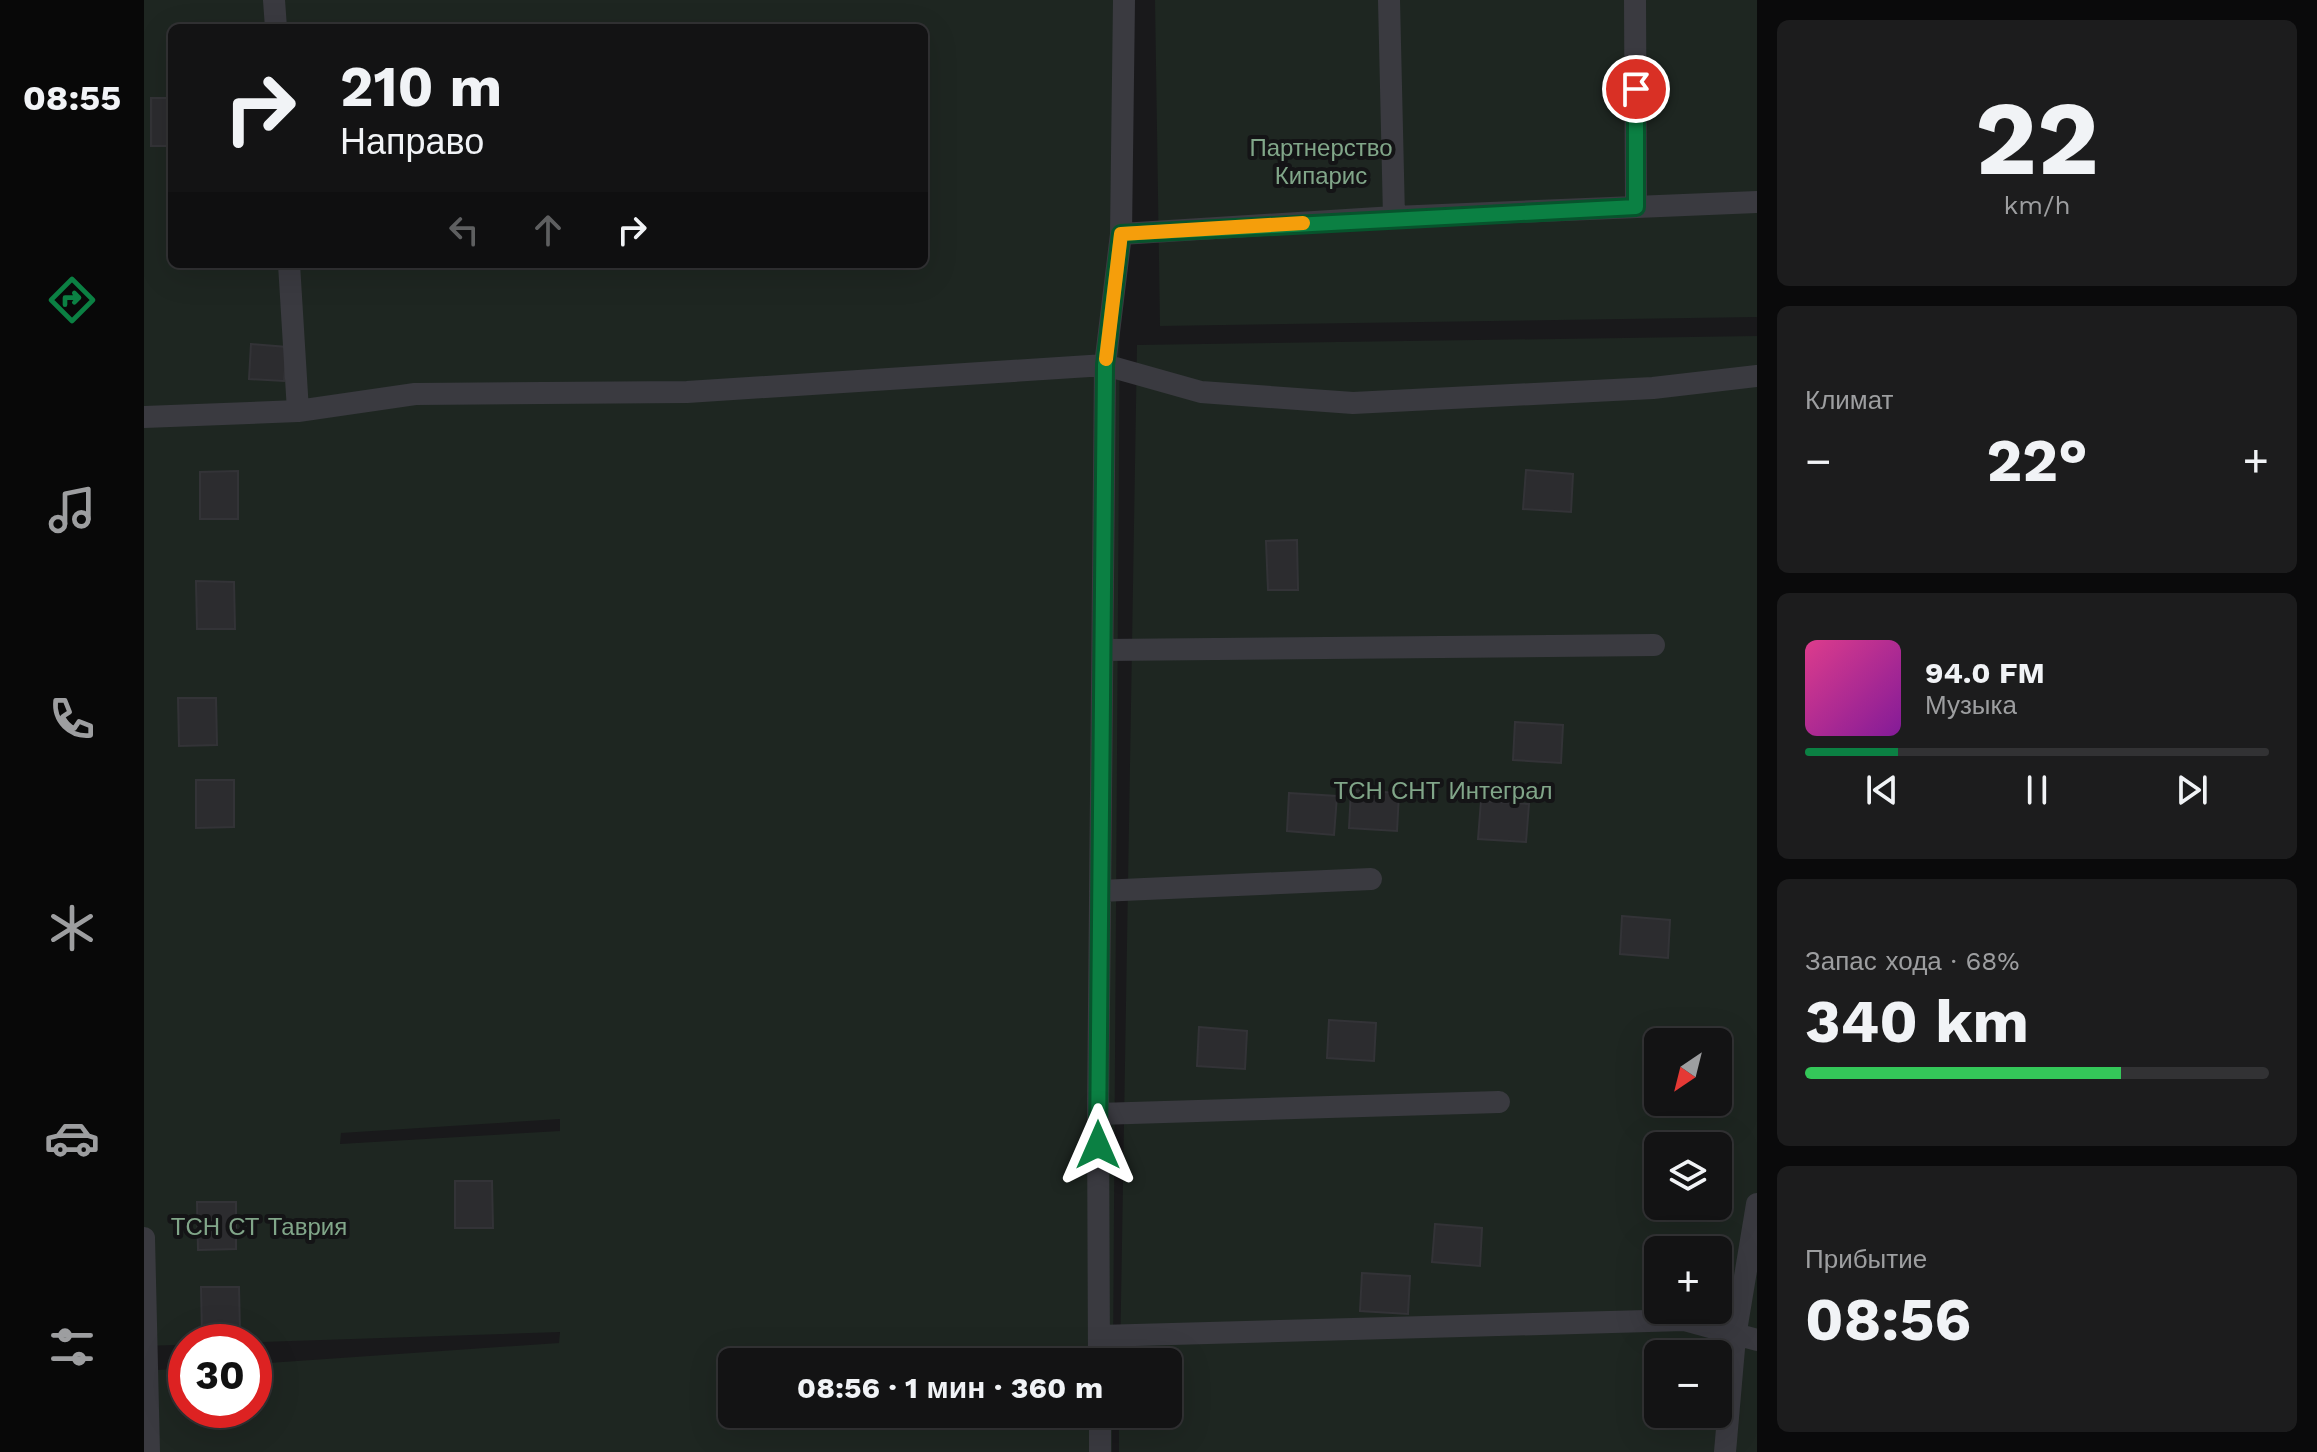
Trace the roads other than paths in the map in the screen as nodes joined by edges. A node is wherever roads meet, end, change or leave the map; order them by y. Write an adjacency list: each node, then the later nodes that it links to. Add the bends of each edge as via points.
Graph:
1 (274, 0): 5 (street)
2 (1124, 0): 9 (street)
3 (1389, 0): 8 (street)
4 (1635, 0): 7 (street)
5 (276, 24)
6 (1757, 202): 7 (street)
7 (1636, 207): 8 (street)
8 (1394, 217): 9 (street)
9 (1121, 234): 11 (street)
10 (289, 268): 13 (street)
11 (1105, 365): 12 (street, via 1201,392 1353,403 1653,388); 13 (street, via 687,392 415,394); 16 (street)
12 (1757, 376)
13 (298, 411): 14 (street)
14 (144, 417)
15 (1654, 645): 16 (street)
16 (1103, 650): 18 (street)
17 (1371, 879): 18 (street)
18 (1100, 891): 20 (street)
19 (1499, 1102): 20 (street)
20 (1098, 1114): 23 (street)
21 (1757, 1204): 24 (street)
22 (144, 1238): 27 (street)
23 (1099, 1336): 24 (street, via 1684,1320); 25 (street)
24 (1746, 1338): 29 (street)
25 (1099, 1348)
26 (1100, 1428): 28 (street)
27 (149, 1452)
28 (1100, 1452)
29 (1725, 1452)

